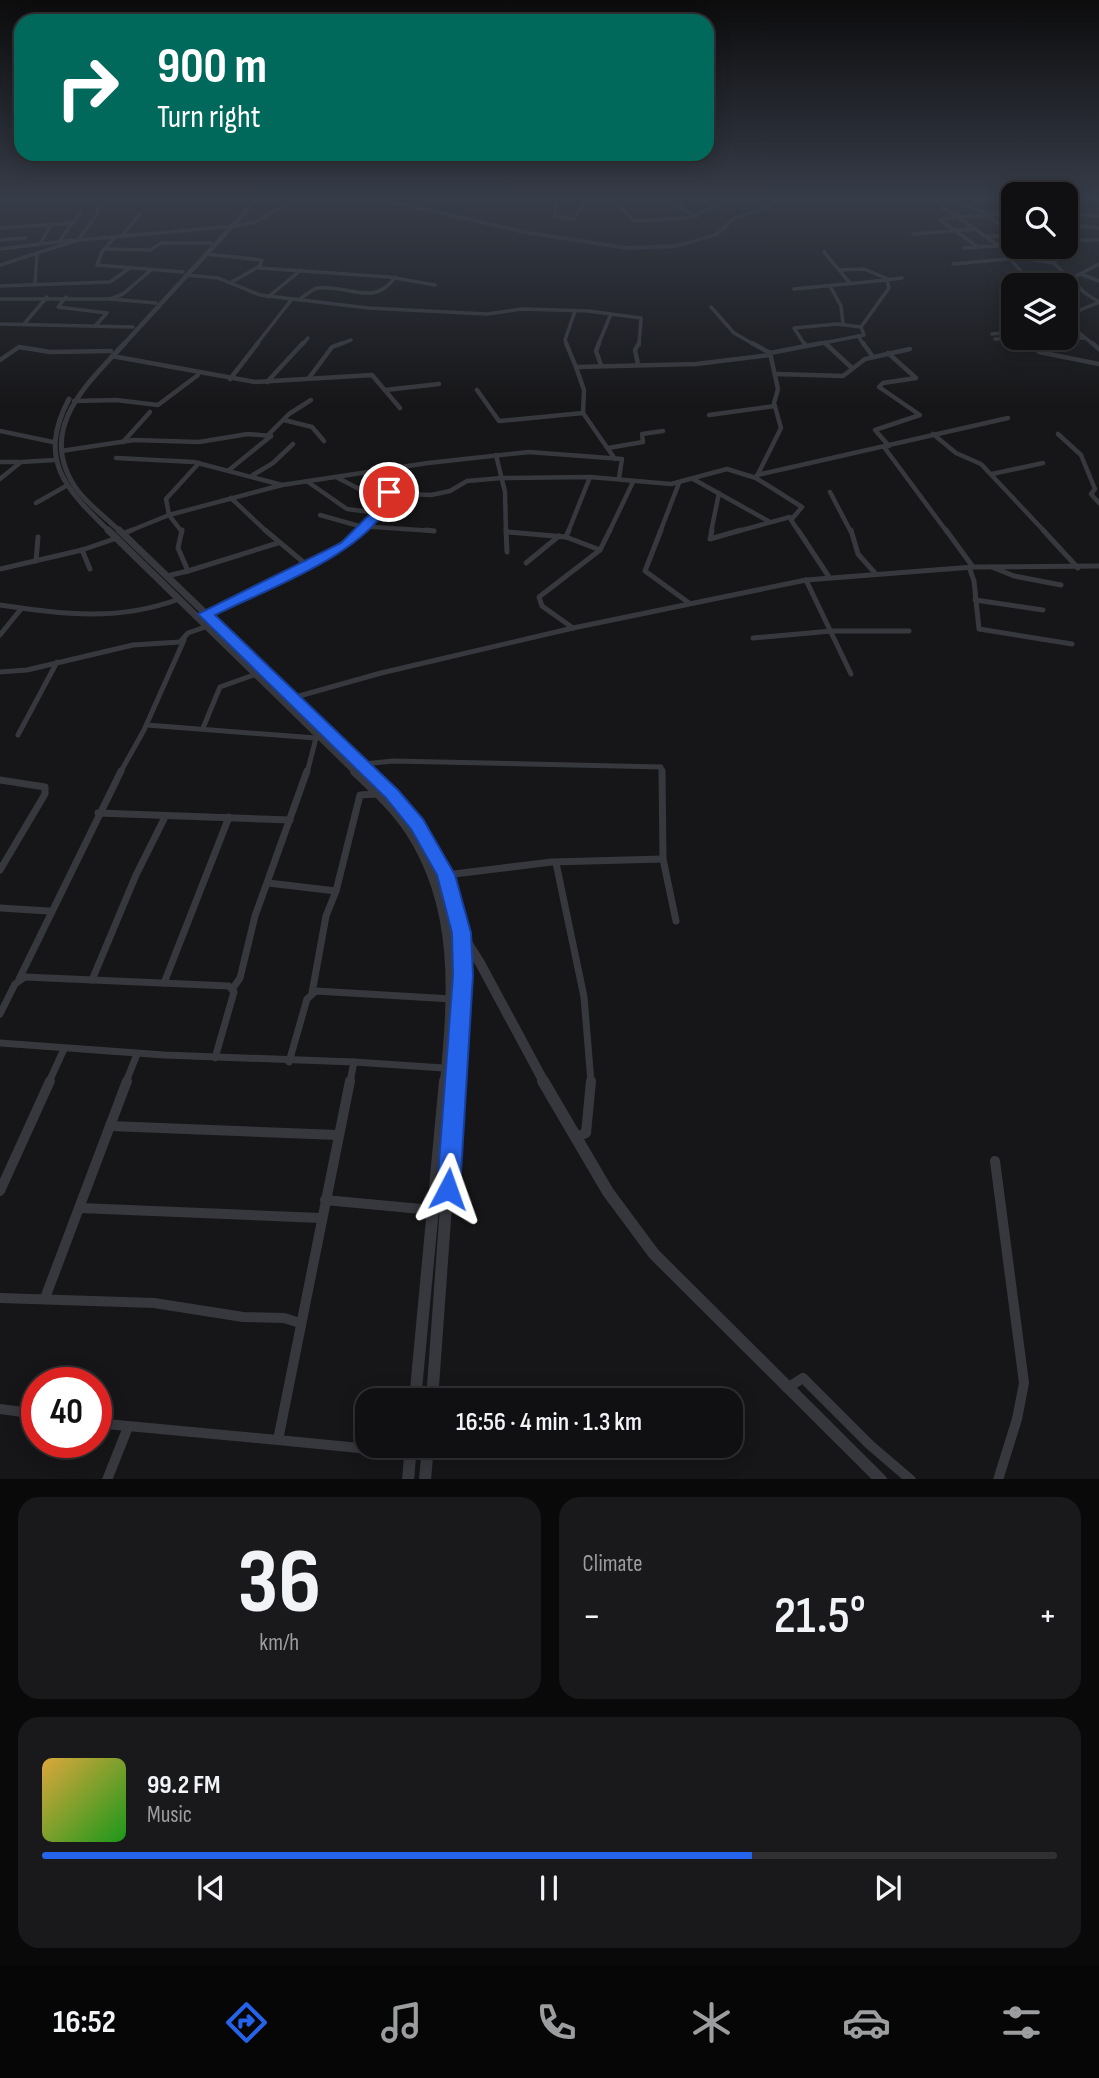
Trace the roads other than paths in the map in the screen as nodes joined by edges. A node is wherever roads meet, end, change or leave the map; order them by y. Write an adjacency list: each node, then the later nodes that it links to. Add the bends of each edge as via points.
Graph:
1 (36, 267): 19 (street)
2 (119, 267): 7 (street)
3 (191, 267): 11 (street)
4 (258, 267): 9 (street); 20 (street)
5 (837, 267): 10 (street)
6 (1094, 267): 12 (street)
7 (130, 268): 8 (street); 19 (street, via 110,282)
8 (151, 269): 11 (street); 30 (street, via 123,294)
9 (301, 270): 14 (street); 28 (street)
10 (839, 270): 16 (street, via 864,269); 18 (street)
11 (185, 273): 20 (street); 34 (street); 60 (street)
12 (1081, 274): 13 (street); 17 (street)
13 (1078, 275)
14 (395, 277): 21 (street); 32 (street, via 387,289 377,293 316,288)
15 (902, 278): 16 (street)
16 (888, 280): 18 (street); 44 (street, via 888,288)
17 (1099, 281)
18 (850, 283): 24 (street)
19 (35, 284): 23 (street)
20 (230, 284): 28 (street)
21 (435, 285)
22 (1078, 285): 33 (street)
23 (0, 286)
24 (830, 286): 25 (street); 41 (street, via 841,306)
25 (794, 289)
26 (47, 297): 27 (street); 29 (street); 40 (street)
27 (66, 297): 30 (street); 42 (street, via 58,307 107,313)
28 (268, 297): 31 (street)
29 (0, 299)
30 (110, 299): 34 (street)
31 (292, 299): 32 (street); 73 (street)
32 (299, 300): 36 (street, via 451,313)
33 (1099, 302): 37 (street)
34 (156, 303): 43 (street)
35 (711, 307): 61 (street, via 734,333)
36 (575, 311): 38 (street); 68 (street, via 565,340)
37 (1078, 311)
38 (611, 314): 66 (street, via 641,318 635,350); 67 (street, via 596,351)
39 (0, 324): 40 (street)
40 (24, 324): 42 (street)
41 (843, 324): 44 (street); 56 (street, via 794,328)
42 (95, 326): 43 (street)
43 (133, 327): 60 (street)
44 (861, 327): 48 (street, via 865,333)
45 (1001, 333): 47 (street)
46 (1078, 333): 51 (street)
47 (992, 334)
48 (858, 336): 55 (street); 63 (street)
49 (308, 338): 74 (street)
50 (1078, 338): 51 (street)
51 (1084, 338): 57 (street)
52 (995, 339): 53 (street)
53 (1001, 339)
54 (351, 340): 72 (street, via 332,347)
55 (825, 343): 56 (street); 69 (street)
56 (806, 346): 61 (street)
57 (1097, 346)
58 (910, 349): 62 (street)
59 (1037, 350): 65 (street)
60 (112, 353): 64 (street, via 19,347); 70 (street); 79 (street); 93 (street, via 66,403)
61 (770, 354): 66 (street, via 696,365); 71 (street)
62 (888, 354): 63 (street); 96 (street, via 916,378 879,387 920,415 875,430)
63 (873, 357): 69 (street)
64 (0, 360)
65 (1099, 363)
66 (638, 364): 67 (street)
67 (601, 365): 68 (street)
68 (576, 367): 83 (street, via 584,390)
69 (852, 368): 71 (street, via 832,377)
70 (198, 374): 73 (street); 79 (street, via 158,405)
71 (776, 374): 80 (street)
72 (309, 378): 74 (street); 76 (street, via 372,375)
73 (230, 379): 74 (street)
74 (267, 382)
75 (439, 384): 76 (street)
76 (385, 390): 81 (street)
77 (477, 390): 83 (street, via 499,421)
78 (311, 400): 86 (street)
79 (74, 401): 98 (street, via 63,424)
80 (775, 406): 84 (street); 111 (street, via 780,428)
81 (400, 408)
82 (150, 412): 94 (street)
83 (583, 413): 97 (street)
84 (709, 415)
85 (1008, 418): 90 (street)
86 (284, 420): 91 (street); 92 (street, via 310,424)
87 (663, 431): 97 (street, via 644,433 643,442)
88 (0, 432): 93 (street)
89 (1058, 433): 127 (street, via 1081,455 1095,489 1091,494)
90 (933, 434): 96 (street); 108 (street)
91 (268, 435): 94 (street, via 199,442); 107 (street)
92 (324, 441)
93 (53, 442): 102 (street)
94 (122, 442): 98 (street)
95 (293, 444): 109 (street)
96 (887, 446): 111 (street, via 846,460); 148 (street)
97 (608, 448): 101 (street)
98 (61, 451): 136 (street, via 74,486)
99 (496, 455): 101 (street, via 536,452); 112 (street); 113 (street)
100 (116, 457): 105 (street)
101 (615, 459): 114 (street, via 622,459)
102 (55, 460): 104 (street); 121 (street)
103 (0, 462): 104 (street)
104 (21, 462): 115 (street)
105 (199, 463): 107 (street); 130 (street, via 166,499)
106 (1043, 463): 108 (street)
107 (229, 470): 109 (street)
108 (992, 474): 150 (street)
109 (253, 475): 120 (street)
110 (590, 477): 113 (street); 114 (street); 139 (street)
111 (756, 477): 116 (street, via 727,469); 131 (street, via 802,507)
112 (337, 478): 117 (street); 122 (street, via 365,492)
113 (502, 478): 122 (street, via 467,481 439,494); 135 (street)
114 (619, 478): 118 (street)
115 (0, 479)
116 (693, 480): 119 (street); 124 (street)
117 (307, 482): 120 (street); 128 (street, via 347,509)
118 (633, 482): 119 (street); 142 (street)
119 (679, 483): 161 (street, via 645,571)
120 (282, 485): 125 (street)
121 (66, 486): 126 (street); 136 (street)
122 (389, 492): 128 (street)
123 (830, 492): 154 (street, via 858,554)
124 (719, 494): 132 (street); 132 (street, via 709,538)
125 (231, 498): 130 (street); 140 (street)
126 (36, 503)
127 (1099, 503)
128 (378, 513): 133 (street)
129 (320, 514): 133 (street)
130 (169, 515): 136 (street); 153 (street, via 182,531 178,548)
131 (790, 517): 132 (street); 156 (street)
132 (770, 522)
133 (368, 526): 134 (street); 146 (street, via 346,546)
134 (434, 531)
135 (507, 532): 137 (street); 143 (street)
136 (120, 536): 141 (street); 155 (street); 159 (street)
137 (559, 536): 139 (street); 145 (street)
138 (38, 537): 144 (street)
139 (566, 537): 142 (street)
140 (278, 543): 146 (street); 153 (street)
141 (82, 550): 144 (street); 152 (street)
142 (600, 550): 167 (street, via 538,597 542,606)
143 (508, 552)
144 (36, 561): 151 (street)
145 (526, 563)
146 (308, 566): 165 (street)
147 (1099, 566): 150 (street)
148 (971, 567): 149 (street); 154 (street); 160 (street)
149 (991, 567): 150 (street); 158 (street)
150 (1078, 568)
151 (0, 569)
152 (90, 569)
153 (188, 571): 155 (street)
154 (875, 573): 156 (street)
155 (167, 576): 165 (street)
156 (829, 577): 157 (street)
157 (806, 580): 161 (street); 168 (street)
158 (1061, 585)
159 (179, 599): 163 (street, via 167,605 98,613); 166 (street)
160 (975, 600): 164 (street); 174 (street, via 979,629)
161 (689, 603): 167 (street)
162 (0, 606): 163 (street)
163 (21, 609): 170 (street)
164 (1043, 610)
165 (205, 614): 171 (street)
166 (208, 626): 171 (street); 173 (street, via 188,633)
167 (573, 628): 179 (street)
168 (832, 631): 169 (street); 172 (street); 178 (street)
169 (909, 631)
170 (0, 635)
171 (221, 635): 177 (street); 179 (street)
172 (753, 638)
173 (184, 640): 175 (street, via 133,645); 180 (street)
174 (1072, 644)
175 (57, 662): 176 (street); 182 (street)
176 (0, 672)
177 (256, 674): 181 (street, via 220,687); 183 (street)
178 (851, 674)
179 (292, 698): 184 (street)
180 (147, 724): 181 (street); 187 (street)
181 (203, 728): 183 (street)
182 (18, 736)
183 (317, 736): 186 (street); 190 (street)
184 (364, 764): 191 (street, via 657,765 663,770 664,783); 194 (street, via 417,824)
185 (0, 780): 193 (street, via 45,786 45,794)
186 (379, 794): 196 (street, via 359,795); 198 (street, via 410,831)
187 (98, 813): 188 (street); 199 (street)
188 (165, 817): 189 (street); 203 (street)
189 (229, 817): 190 (street); 204 (street)
190 (290, 820): 195 (street)
191 (663, 859): 192 (street); 200 (street)
192 (556, 863): 194 (street); 218 (street, via 592,1042 592,1103 586,1133)
193 (0, 870)
194 (446, 875): 201 (street)
195 (268, 883): 196 (street); 205 (street)
196 (336, 891): 206 (street, via 326,916)
197 (0, 908): 199 (street)
198 (445, 908): 201 (street); 207 (street)
199 (49, 911): 202 (street)
200 (677, 921)
201 (461, 933): 218 (street); 229 (street, via 461,1022)
202 (19, 979): 203 (street); 208 (street)
203 (92, 980): 204 (street)
204 (164, 983): 205 (street)
205 (233, 988): 212 (street)
206 (312, 993): 207 (street, via 324,990); 213 (street)
207 (452, 999): 215 (street)
208 (0, 1014)
209 (0, 1043): 210 (street)
210 (64, 1049): 211 (street); 220 (street)
211 (137, 1054): 212 (street); 216 (street)
212 (215, 1058): 213 (street)
213 (289, 1062): 214 (street)
214 (354, 1062): 215 (street); 217 (street)
215 (444, 1068): 223 (street)
216 (110, 1126): 217 (street); 222 (street)
217 (338, 1135): 221 (street)
218 (575, 1138): 230 (street, via 654,1254)
219 (995, 1161): 244 (street, via 1024,1383 1023,1405)
220 (0, 1191)
221 (325, 1200): 223 (street); 224 (street)
222 (80, 1208): 224 (street); 226 (street)
223 (432, 1210): 228 (street)
224 (321, 1218): 227 (street)
225 (0, 1298): 226 (street)
226 (45, 1298): 227 (street, via 154,1303)
227 (300, 1323): 235 (street)
228 (416, 1388)
229 (433, 1388)
230 (788, 1388): 242 (street); 243 (street, via 803,1378)
231 (0, 1409): 232 (street)
232 (21, 1412)
233 (112, 1425): 234 (street)
234 (128, 1427): 235 (street); 239 (street)
235 (278, 1440): 236 (street)
236 (355, 1445)
237 (409, 1458): 240 (street)
238 (427, 1458): 241 (street)
239 (107, 1479)
240 (408, 1479)
241 (425, 1479)
242 (881, 1479)
243 (911, 1479)
244 (998, 1479)

